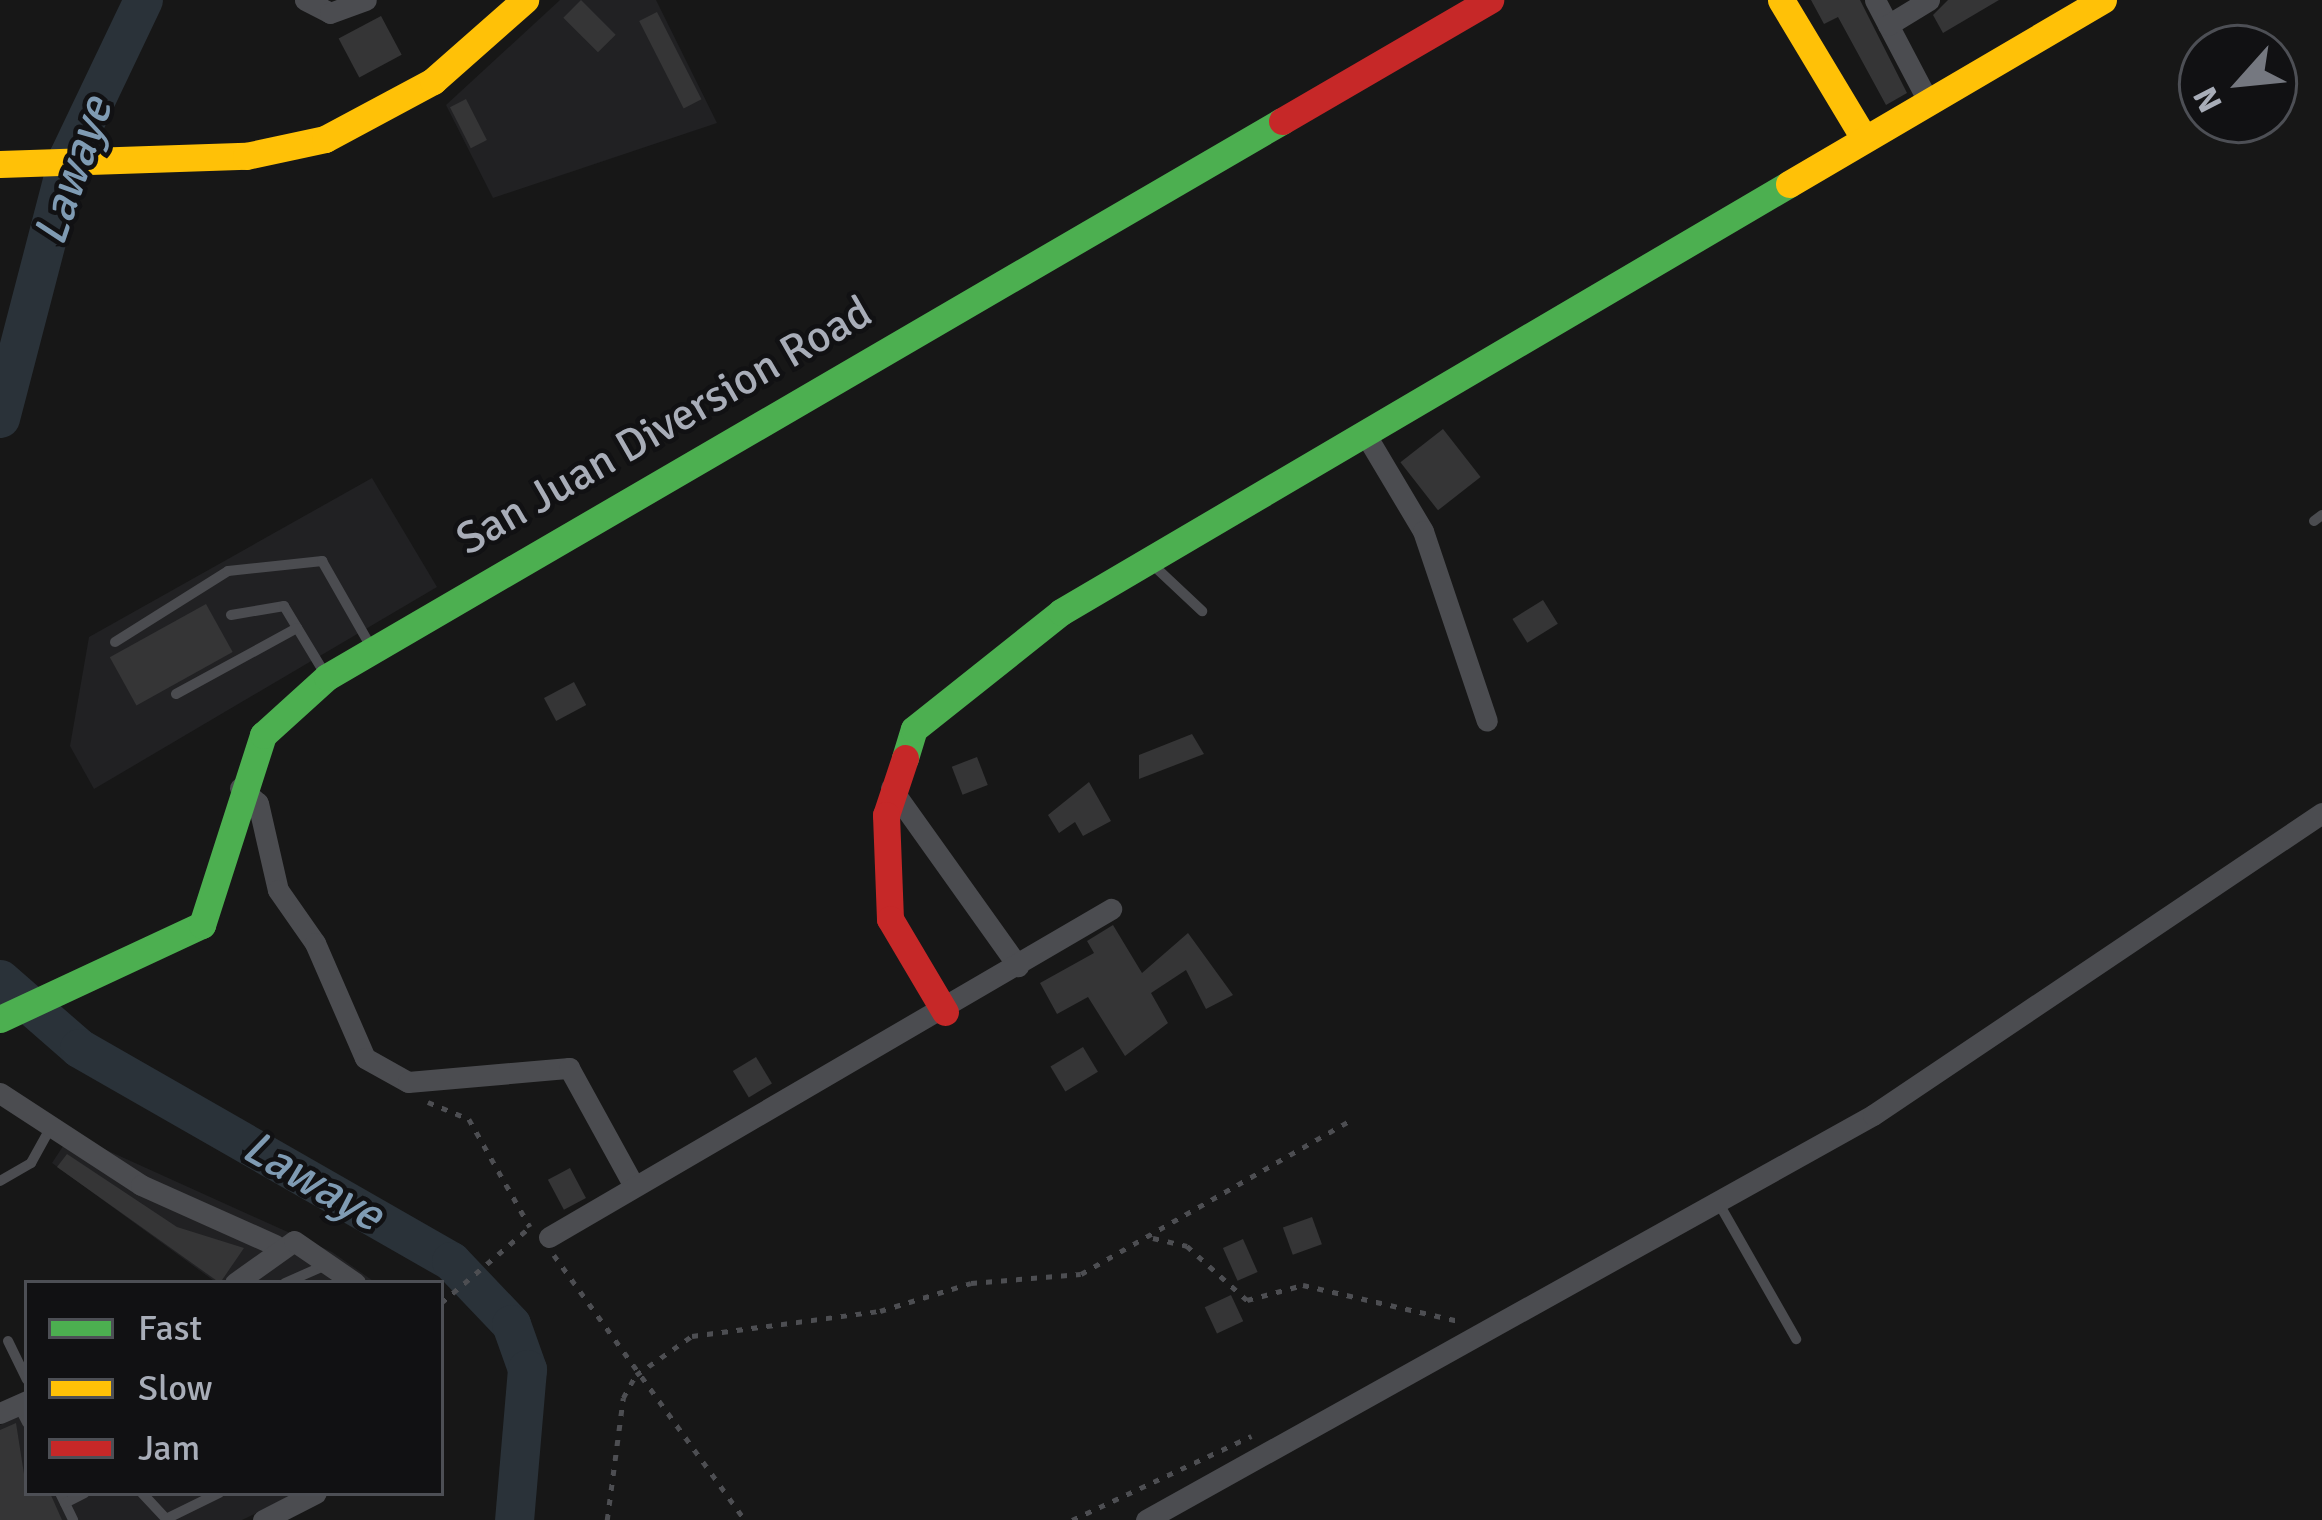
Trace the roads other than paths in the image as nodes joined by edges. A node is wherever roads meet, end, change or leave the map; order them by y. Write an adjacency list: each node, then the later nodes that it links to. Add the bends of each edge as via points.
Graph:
1 (305, 0): 2 (street, via 330,13)
2 (366, 0)
3 (525, 0): 12 (street, via 433,81 325,139 129,162)
4 (1490, 0): 19 (street, San Juan Diversion Road)
5 (1781, 0): 11 (street)
6 (1875, 0): 9 (street)
7 (1929, 0): 9 (street)
8 (2103, 0): 10 (street)
9 (1888, 25): 10 (street)
10 (1928, 101): 11 (street)
11 (1864, 138): 13 (street)
12 (0, 164)
13 (1367, 437): 14 (street); 22 (street, via 1423,531)
14 (1151, 562): 15 (lane); 24 (street, via 1061,612 914,729)
15 (1202, 611)
16 (231, 615): 17 (lane, via 284,606)
17 (297, 628): 20 (lane); 21 (lane)
18 (115, 642): 19 (lane, via 228,571 322,561)
19 (371, 647): 20 (street, San Juan Diversion Road)
20 (327, 677): 23 (street, San Juan Diversion Road, via 263,735)
21 (176, 694)
22 (1487, 721)
23 (240, 788): 29 (street, San Juan Diversion Road, via 211,914); 33 (street, via 259,803 278,890 315,943 357,1046 396,1077 569,1068)
24 (891, 788): 27 (street); 28 (street, via 890,919)
25 (2322, 813): 34 (street, via 1873,1115)
26 (1111, 909): 27 (street)
27 (1018, 966): 28 (street)
28 (945, 1012): 33 (street)
29 (0, 1019)
30 (0, 1093): 31 (street)
31 (50, 1129): 32 (lane, via 31,1163); 36 (street)
32 (0, 1181)
33 (634, 1186): 35 (street)
34 (1718, 1199): 41 (lane, via 1729,1235); 50 (street)
35 (549, 1237)
36 (285, 1243): 37 (street); 38 (street)
37 (333, 1262): 39 (lane); 40 (street)
38 (239, 1280)
39 (293, 1280)
40 (352, 1280)
41 (1796, 1339)
42 (8, 1341): 43 (lane)
43 (24, 1374)
44 (145, 1496): 45 (lane, via 166,1520)
45 (213, 1496)
46 (310, 1496): 49 (street)
47 (62, 1498): 48 (lane)
48 (73, 1520)
49 (263, 1520)
50 (1146, 1520)

